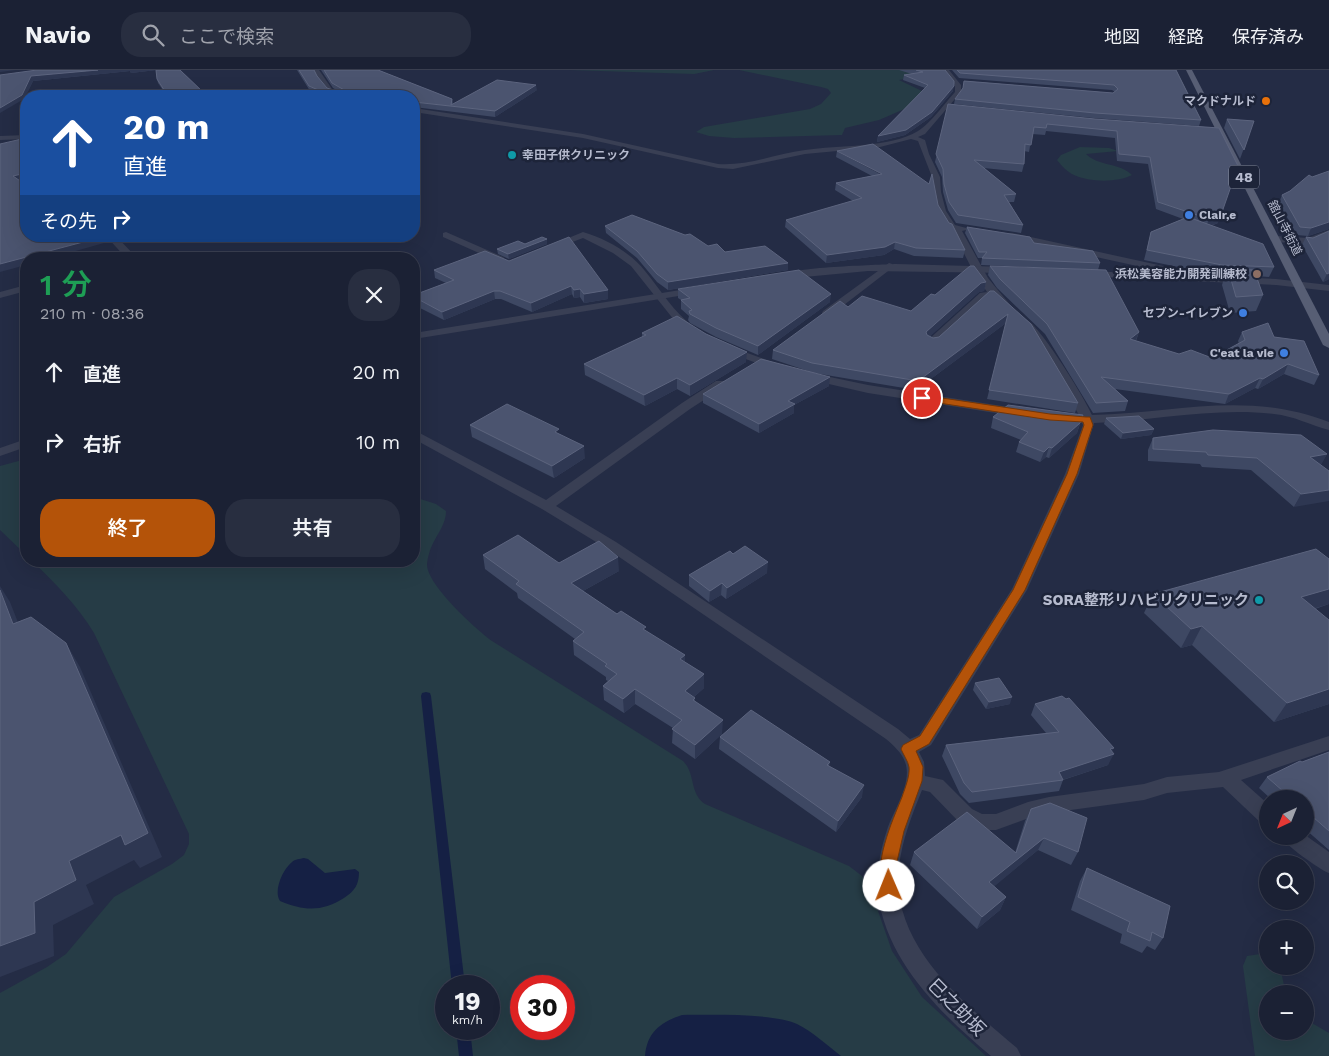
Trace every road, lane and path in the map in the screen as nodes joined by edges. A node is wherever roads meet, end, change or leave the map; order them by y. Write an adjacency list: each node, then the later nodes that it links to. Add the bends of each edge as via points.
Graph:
1 (316, 70): 6 (street)
2 (946, 70): 4 (street)
3 (1189, 70): 9 (main road, 舘山寺街道 / 48)
4 (956, 82): 5 (street); 11 (street, via 958,92 948,107 922,132)
5 (970, 82)
6 (330, 90)
7 (420, 111): 11 (street, via 571,134 728,167 805,152 880,145)
8 (1207, 130): 9 (street)
9 (1221, 131): 18 (main road, 舘山寺街道 / 48)
10 (20, 137): 12 (street)
11 (911, 137): 13 (street, via 921,140 936,177 942,211)
12 (0, 138)
13 (956, 228): 14 (street); 22 (street)
14 (974, 230)
15 (1329, 233): 18 (street, via 1309,241)
16 (1000, 234): 26 (street, via 1186,274)
17 (446, 235): 20 (street)
18 (1276, 239): 27 (main road, 舘山寺街道 / 48)
19 (546, 249): 33 (street, via 583,235 609,246 632,262)
20 (509, 264)
21 (889, 266): 22 (street); 25 (street, via 831,269); 34 (street)
22 (976, 269): 23 (street); 31 (street)
23 (1024, 271)
24 (1073, 273): 26 (street)
25 (775, 277)
26 (1189, 278): 27 (street)
27 (1300, 285): 29 (street); 39 (main road, 舘山寺街道 / 48)
28 (708, 288): 33 (street)
29 (1329, 288)
30 (20, 290): 32 (street)
31 (995, 294): 37 (street, via 984,295); 46 (street, via 1039,337 1084,411)
32 (0, 295)
33 (660, 296): 35 (street, via 679,321); 36 (street)
34 (821, 318)
35 (699, 334)
36 (420, 335)
37 (932, 342)
38 (718, 344): 41 (street)
39 (1329, 345)
40 (774, 350): 41 (street)
41 (759, 361): 42 (street); 44 (street, via 795,373 868,389)
42 (743, 370)
43 (728, 379): 51 (street)
44 (1037, 415)
45 (1050, 417): 46 (street)
46 (1086, 420): 47 (street, via 1254,408 1299,415); 53 (street, via 1089,425 1072,474 1019,590 925,740)
47 (1329, 426)
48 (420, 437): 51 (street)
49 (20, 445): 50 (street)
50 (0, 452)
51 (547, 506): 53 (street, via 620,551 892,734)
52 (1329, 744): 54 (street)
53 (908, 749): 55 (street, via 916,767)
54 (1226, 778): 55 (street, via 1167,784 1136,793 1049,805 996,822 980,822 965,815 936,786); 56 (street)
55 (914, 781): 59 (street, 巳之助坂, via 896,831 888,866 891,905 906,947 934,989)
56 (1259, 809)
57 (1304, 845): 58 (street)
58 (1329, 864)
59 (1009, 1056)

